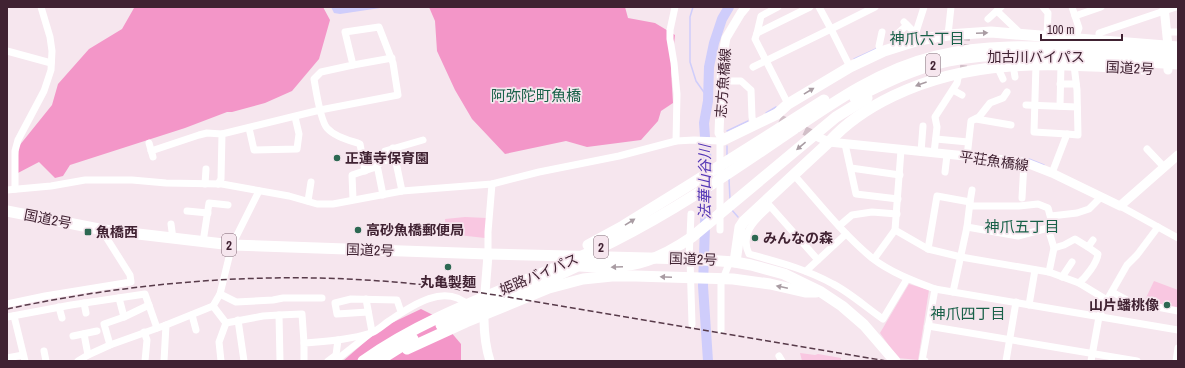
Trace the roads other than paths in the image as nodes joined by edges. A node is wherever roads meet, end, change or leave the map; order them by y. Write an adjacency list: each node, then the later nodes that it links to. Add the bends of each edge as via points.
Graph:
1 (41, 7): 35 (street, via 50,37)
2 (675, 7): 75 (street, via 670,39 677,94)
3 (746, 7): 48 (main road, 志方魚橋線, via 726,38)
4 (778, 7): 22 (street, via 761,16)
5 (810, 7): 22 (street)
6 (819, 7): 18 (street)
7 (875, 7): 18 (street)
8 (924, 7): 26 (street)
9 (951, 7): 25 (street)
10 (1043, 7): 27 (street, via 1048,13)
11 (1072, 7): 16 (street)
12 (1101, 7): 16 (street)
13 (1176, 7): 15 (street)
14 (999, 9): 17 (street); 24 (street)
15 (1164, 9): 20 (main road); 29 (street, via 1099,33)
16 (1075, 16): 28 (street, via 1079,28)
17 (988, 19)
18 (831, 29): 34 (street); 36 (street)
19 (882, 32): 30 (street)
20 (1167, 32): 21 (street); 33 (main road)
21 (1178, 32)
22 (757, 34): 34 (street, via 755,39)
23 (897, 34): 26 (street, via 906,24)
24 (1021, 34): 25 (highway, 国道2号 / 2, one-way to 24, via 991,32); 27 (highway, 国道2号 / 2)
25 (948, 35): 26 (highway, 国道2号 / 2)
26 (917, 36): 30 (highway, 国道2号 / 2)
27 (1047, 36): 28 (highway, 国道2号 / 2)
28 (1075, 39): 29 (highway, 国道2号 / 2)
29 (1099, 42): 33 (highway, 国道2号 / 2)
30 (880, 50): 36 (highway, 国道2号 / 2)
31 (7, 51): 35 (street)
32 (392, 58): 39 (street); 39 (street, via 379,27 345,32); 61 (street, via 398,95)
33 (1173, 59): 41 (highway, 国道2号 / 2); 44 (highway, 加古川バイパス / 2, via 1008,54)
34 (766, 61): 43 (street); 56 (street)
35 (52, 63): 104 (street, via 44,91 18,140 15,151)
36 (848, 64): 56 (highway, 国道2号 / 2, one-way to 36)
37 (1036, 64): 38 (highway, 国道2号 / 2); 40 (highway, 国道2号 / 2); 53 (street)
38 (1061, 64): 41 (highway, 国道2号 / 2); 49 (street)
39 (353, 65): 61 (street, via 321,72 314,79)
40 (1013, 65): 42 (highway, 国道2号 / 2); 46 (street)
41 (1074, 65): 50 (street)
42 (997, 66): 45 (highway, 国道2号 / 2); 47 (street)
43 (753, 67)
44 (911, 68): 97 (highway, 加古川バイパス / 2, via 853,99); 141 (highway, one-way to 141, via 836,117 692,237 663,255 635,265 616,267); 142 (highway, one-way to 44, via 594,242 623,226 836,92 889,68)
45 (959, 73): 51 (street); 77 (highway, 国道2号 / 2, one-way to 77, via 906,90 875,105 856,117)
46 (1015, 77)
47 (1002, 79)
48 (721, 81): 66 (street, via 741,81 751,90); 76 (main road, 志方魚橋線)
49 (1060, 84): 50 (street); 59 (street)
50 (1076, 84): 60 (street)
51 (953, 90): 55 (street); 73 (street, via 935,117)
52 (1027, 91): 53 (street)
53 (1035, 91): 58 (street)
54 (1007, 92): 64 (street, via 1003,98 986,106)
55 (962, 95)
56 (787, 101): 66 (highway, 国道2号 / 2, via 779,116)
57 (1026, 105): 58 (street)
58 (1035, 105): 59 (street); 65 (street)
59 (1060, 106): 60 (street)
60 (1077, 107): 71 (street, via 1078,135)
61 (320, 110): 62 (street); 94 (street, via 330,131 360,144)
62 (295, 117): 69 (street); 69 (street, via 299,134 297,149 254,150)
63 (1027, 118): 65 (street)
64 (976, 119): 67 (street); 78 (street, via 971,121)
65 (1035, 119): 71 (street, via 1034,132)
66 (753, 121): 76 (highway, 国道2号 / 2)
67 (1011, 125)
68 (923, 126): 85 (street)
69 (249, 128): 70 (street)
70 (222, 134): 79 (street, via 206,133 152,154); 102 (street, via 221,179)
71 (1067, 134): 95 (street)
72 (818, 137): 77 (main road)
73 (936, 138): 78 (street); 84 (street)
74 (423, 140): 81 (street)
75 (676, 141): 76 (street); 103 (street)
76 (720, 141): 130 (street)
77 (829, 142): 80 (main road, 平荘魚橋線); 98 (highway, 国道2号 / 2)
78 (968, 142): 88 (street)
79 (149, 143)
80 (845, 144): 83 (main road, 平荘魚橋線); 92 (street)
81 (393, 148): 91 (street, via 385,151 386,160); 108 (street)
82 (1147, 149): 90 (street)
83 (901, 150): 85 (main road, 平荘魚橋線); 99 (street)
84 (934, 151): 85 (main road, 平荘魚橋線); 86 (main road, 平荘魚橋線)
85 (921, 152)
86 (947, 155): 88 (main road, 平荘魚橋線); 96 (street)
87 (1178, 155): 90 (main road)
88 (967, 157): 89 (main road, 平荘魚橋線)
89 (1024, 162): 95 (main road, 平荘魚橋線); 111 (street)
90 (1162, 165): 117 (main road)
91 (376, 167): 94 (street); 109 (street)
92 (851, 168): 99 (street); 113 (street, via 856,194)
93 (206, 169): 101 (street)
94 (365, 171): 112 (street, via 352,175)
95 (1052, 171): 110 (main road, 平荘魚橋線)
96 (945, 172)
97 (734, 174): 176 (highway, 姫路バイパス / 2, via 694,205 615,249)
98 (794, 175): 125 (street); 147 (highway, 国道2号 / 2, via 744,221)
99 (900, 175): 113 (street)
100 (311, 182): 114 (street)
101 (205, 184): 102 (street); 104 (street, via 85,180)
102 (218, 184): 107 (street)
103 (492, 184): 108 (street); 141 (street)
104 (15, 189): 105 (street)
105 (7, 190)
106 (972, 190): 115 (street)
107 (260, 191): 114 (street); 137 (street)
108 (402, 192): 109 (street)
109 (383, 194): 112 (street)
110 (1101, 197): 117 (main road, 平荘魚橋線); 123 (street, via 1089,209)
111 (1022, 198)
112 (353, 199): 114 (street, via 333,204)
113 (898, 199): 122 (street)
114 (308, 201)
115 (970, 204): 123 (street, via 1038,204 1048,208); 126 (street); 140 (street, via 937,196)
116 (228, 205): 120 (street, via 209,204)
117 (1120, 206): 127 (street)
118 (7, 211): 129 (highway, 国道2号 / 2)
119 (188, 211): 120 (street)
120 (208, 213): 136 (street)
121 (690, 214): 144 (street)
122 (897, 214): 125 (street, via 872,212 852,215); 131 (street)
123 (1051, 216): 128 (street, via 1052,223)
124 (170, 224): 134 (street)
125 (840, 226): 132 (street)
126 (967, 227): 128 (street, via 1018,236); 143 (street)
127 (1158, 227): 133 (street); 158 (street, via 1127,265)
128 (1048, 228): 139 (street)
129 (104, 230): 134 (highway, 国道2号 / 2); 166 (street, via 130,275 131,282)
130 (720, 230)
131 (895, 230): 140 (street); 145 (street)
132 (846, 234): 145 (street); 146 (street)
133 (1178, 238)
134 (173, 239): 136 (highway, 国道2号 / 2)
135 (1093, 240): 138 (street)
136 (203, 242): 137 (highway, 国道2号 / 2)
137 (232, 245): 141 (highway, 国道2号 / 2); 159 (street)
138 (1088, 247): 139 (street, via 1075,239); 154 (street, via 1098,254 1098,259)
139 (1054, 248): 151 (street)
140 (928, 249): 143 (street)
141 (488, 256): 142 (highway, 国道2号 / 2); 183 (main road)
142 (557, 256): 144 (highway, 国道2号 / 2)
143 (961, 257): 149 (street); 157 (street)
144 (690, 259): 147 (highway, 国道2号 / 2); 185 (street)
145 (874, 259): 153 (street)
146 (818, 260): 150 (street); 150 (street, via 770,206 752,224 745,238 745,248 749,254)
147 (730, 261): 156 (highway, 国道2号 / 2, via 784,274); 190 (street, via 721,284)
148 (1072, 262): 152 (street)
149 (1035, 270): 151 (street); 168 (street)
150 (806, 271): 153 (street, via 834,284 883,319)
151 (1049, 272): 152 (street)
152 (1062, 277): 154 (street)
153 (907, 279): 155 (street)
154 (1079, 283): 163 (street)
155 (935, 289): 157 (street); 187 (street)
156 (821, 292): 176 (highway, one-way to 176, via 806,292 733,279 612,276 583,279); 207 (highway, 国道2号 / 2, via 853,315)
157 (953, 292): 164 (street)
158 (1112, 292): 163 (street); 171 (street, via 1131,302)
159 (220, 294): 160 (street, via 236,302); 169 (street)
160 (319, 296)
161 (119, 298): 165 (street); 167 (street, via 144,294); 179 (street)
162 (366, 299): 172 (street); 172 (street, via 350,299 335,303 337,314); 173 (street, via 396,300)
163 (1107, 300): 180 (street)
164 (1016, 302): 168 (street); 197 (street)
165 (84, 303): 170 (street); 174 (street)
166 (7, 304)
167 (149, 305): 179 (street); 188 (street)
168 (1029, 305): 180 (street)
169 (214, 306): 175 (street); 184 (street)
170 (59, 307): 178 (street); 181 (street)
171 (1178, 310)
172 (368, 312): 194 (street)
173 (401, 312): 183 (street, via 426,299 448,296 465,302); 194 (street)
174 (86, 313)
175 (192, 315): 186 (street); 189 (street)
176 (463, 315): 218 (highway, 姫路バイパス / 2, via 422,326); 219 (highway, 姫路バイパス / 2, via 432,329); 220 (highway)
177 (279, 316): 182 (street); 199 (street, via 302,314); 214 (street)
178 (10, 317): 206 (street)
179 (124, 317): 200 (street, via 104,324)
180 (1099, 317): 191 (street); 203 (street)
181 (62, 318)
182 (238, 320): 184 (street); 213 (street)
183 (485, 322): 221 (main road)
184 (226, 323): 212 (street, via 219,342)
185 (692, 324)
186 (166, 325): 188 (street); 211 (street)
187 (928, 326): 197 (street); 222 (street, via 922,360)
188 (157, 328): 193 (street)
189 (196, 330)
190 (721, 330)
191 (1178, 330)
192 (97, 331): 195 (street)
193 (144, 332): 200 (street); 210 (street, via 147,340)
194 (372, 332): 198 (street); 217 (street)
195 (84, 334): 196 (street); 204 (street)
196 (73, 336)
197 (1010, 339): 203 (street); 223 (street)
198 (338, 340): 199 (street); 216 (street, via 336,355)
199 (304, 343): 215 (street)
200 (110, 345): 204 (street)
201 (1178, 348): 226 (street)
202 (44, 352): 208 (street)
203 (1092, 353): 224 (street); 225 (street)
204 (88, 355): 209 (street)
205 (7, 358): 206 (street)
206 (24, 358)
207 (892, 358)
208 (46, 361)
209 (78, 361)
210 (144, 361)
211 (164, 361)
212 (221, 361)
213 (244, 361)
214 (280, 361)
215 (304, 361)
216 (328, 361)
217 (335, 361)
218 (363, 361)
219 (378, 361)
220 (385, 361)
221 (490, 361)
222 (925, 361)
223 (1006, 361)
224 (1091, 361)
225 (1137, 361)
226 (1176, 361)

